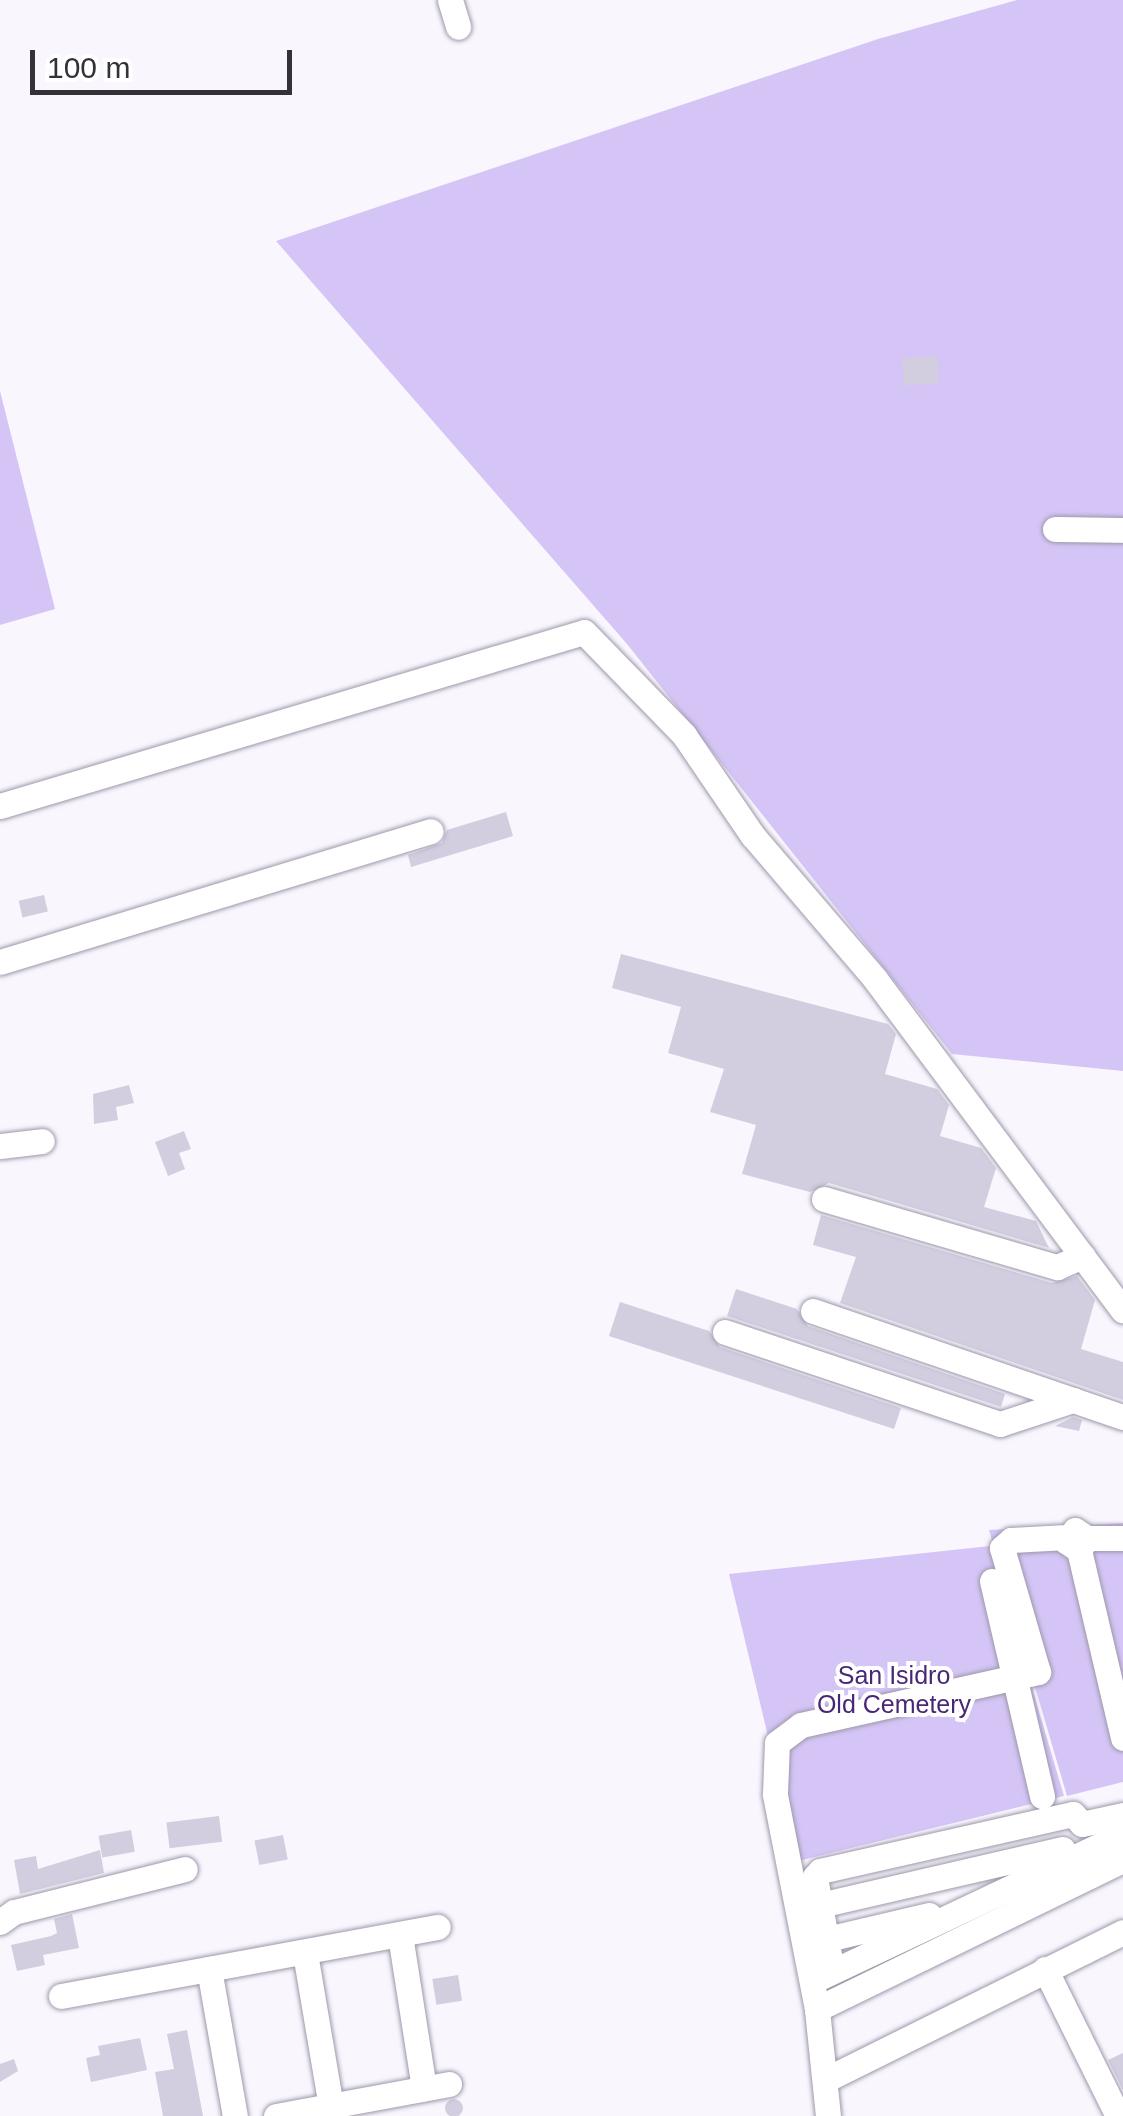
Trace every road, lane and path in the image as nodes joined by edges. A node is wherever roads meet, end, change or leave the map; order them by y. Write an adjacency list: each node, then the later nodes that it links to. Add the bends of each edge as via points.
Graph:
1 (450, 0): 2 (street)
2 (458, 27)
3 (1055, 529): 4 (street)
4 (1123, 530)
5 (0, 806): 11 (street, via 584,632 684,735 752,836 822,911)
6 (431, 831): 7 (street)
7 (0, 962)
8 (42, 1141): 9 (street)
9 (0, 1146)
10 (824, 1199): 11 (street, via 1057,1267)
11 (1083, 1256): 13 (street)
12 (814, 1310): 15 (street)
13 (1123, 1311)
14 (725, 1332): 15 (street, via 1000,1424)
15 (1074, 1400): 16 (street)
16 (1123, 1417)
17 (1123, 1538): 18 (street)
18 (1078, 1542): 20 (street, via 1011,1540 1002,1548 1038,1672); 21 (street)
19 (992, 1581): 20 (street)
20 (1015, 1676): 23 (street); 41 (street, via 802,1726 777,1743 772,1760)
21 (1119, 1693): 22 (street)
22 (1123, 1738)
23 (1042, 1796)
24 (1014, 1827): 25 (street, via 1073,1814 1082,1824); 26 (street); 29 (street)
25 (1122, 1836): 29 (street); 29 (street)
26 (966, 1837): 28 (street); 30 (street, via 820,1871)
27 (184, 1869): 32 (street, via 14,1912)
28 (973, 1872): 29 (street); 30 (street); 31 (street)
29 (1036, 1875): 31 (street)
30 (820, 1905): 36 (street)
31 (962, 1916): 36 (street); 38 (street)
32 (0, 1922)
33 (438, 1927): 35 (street)
34 (1123, 1932): 40 (street)
35 (400, 1934): 37 (street); 45 (street, via 436,2086)
36 (826, 1939): 41 (street)
37 (306, 1953): 39 (street); 45 (street)
38 (874, 1965): 41 (street); 43 (street)
39 (210, 1969): 42 (street); 46 (street)
40 (1045, 1969): 44 (street); 49 (street)
41 (822, 1977): 43 (street)
42 (61, 1996)
43 (816, 2009): 44 (street)
44 (827, 2078): 48 (street)
45 (330, 2106): 47 (street)
46 (235, 2116)
47 (276, 2116)
48 (828, 2116)
49 (1118, 2116)

